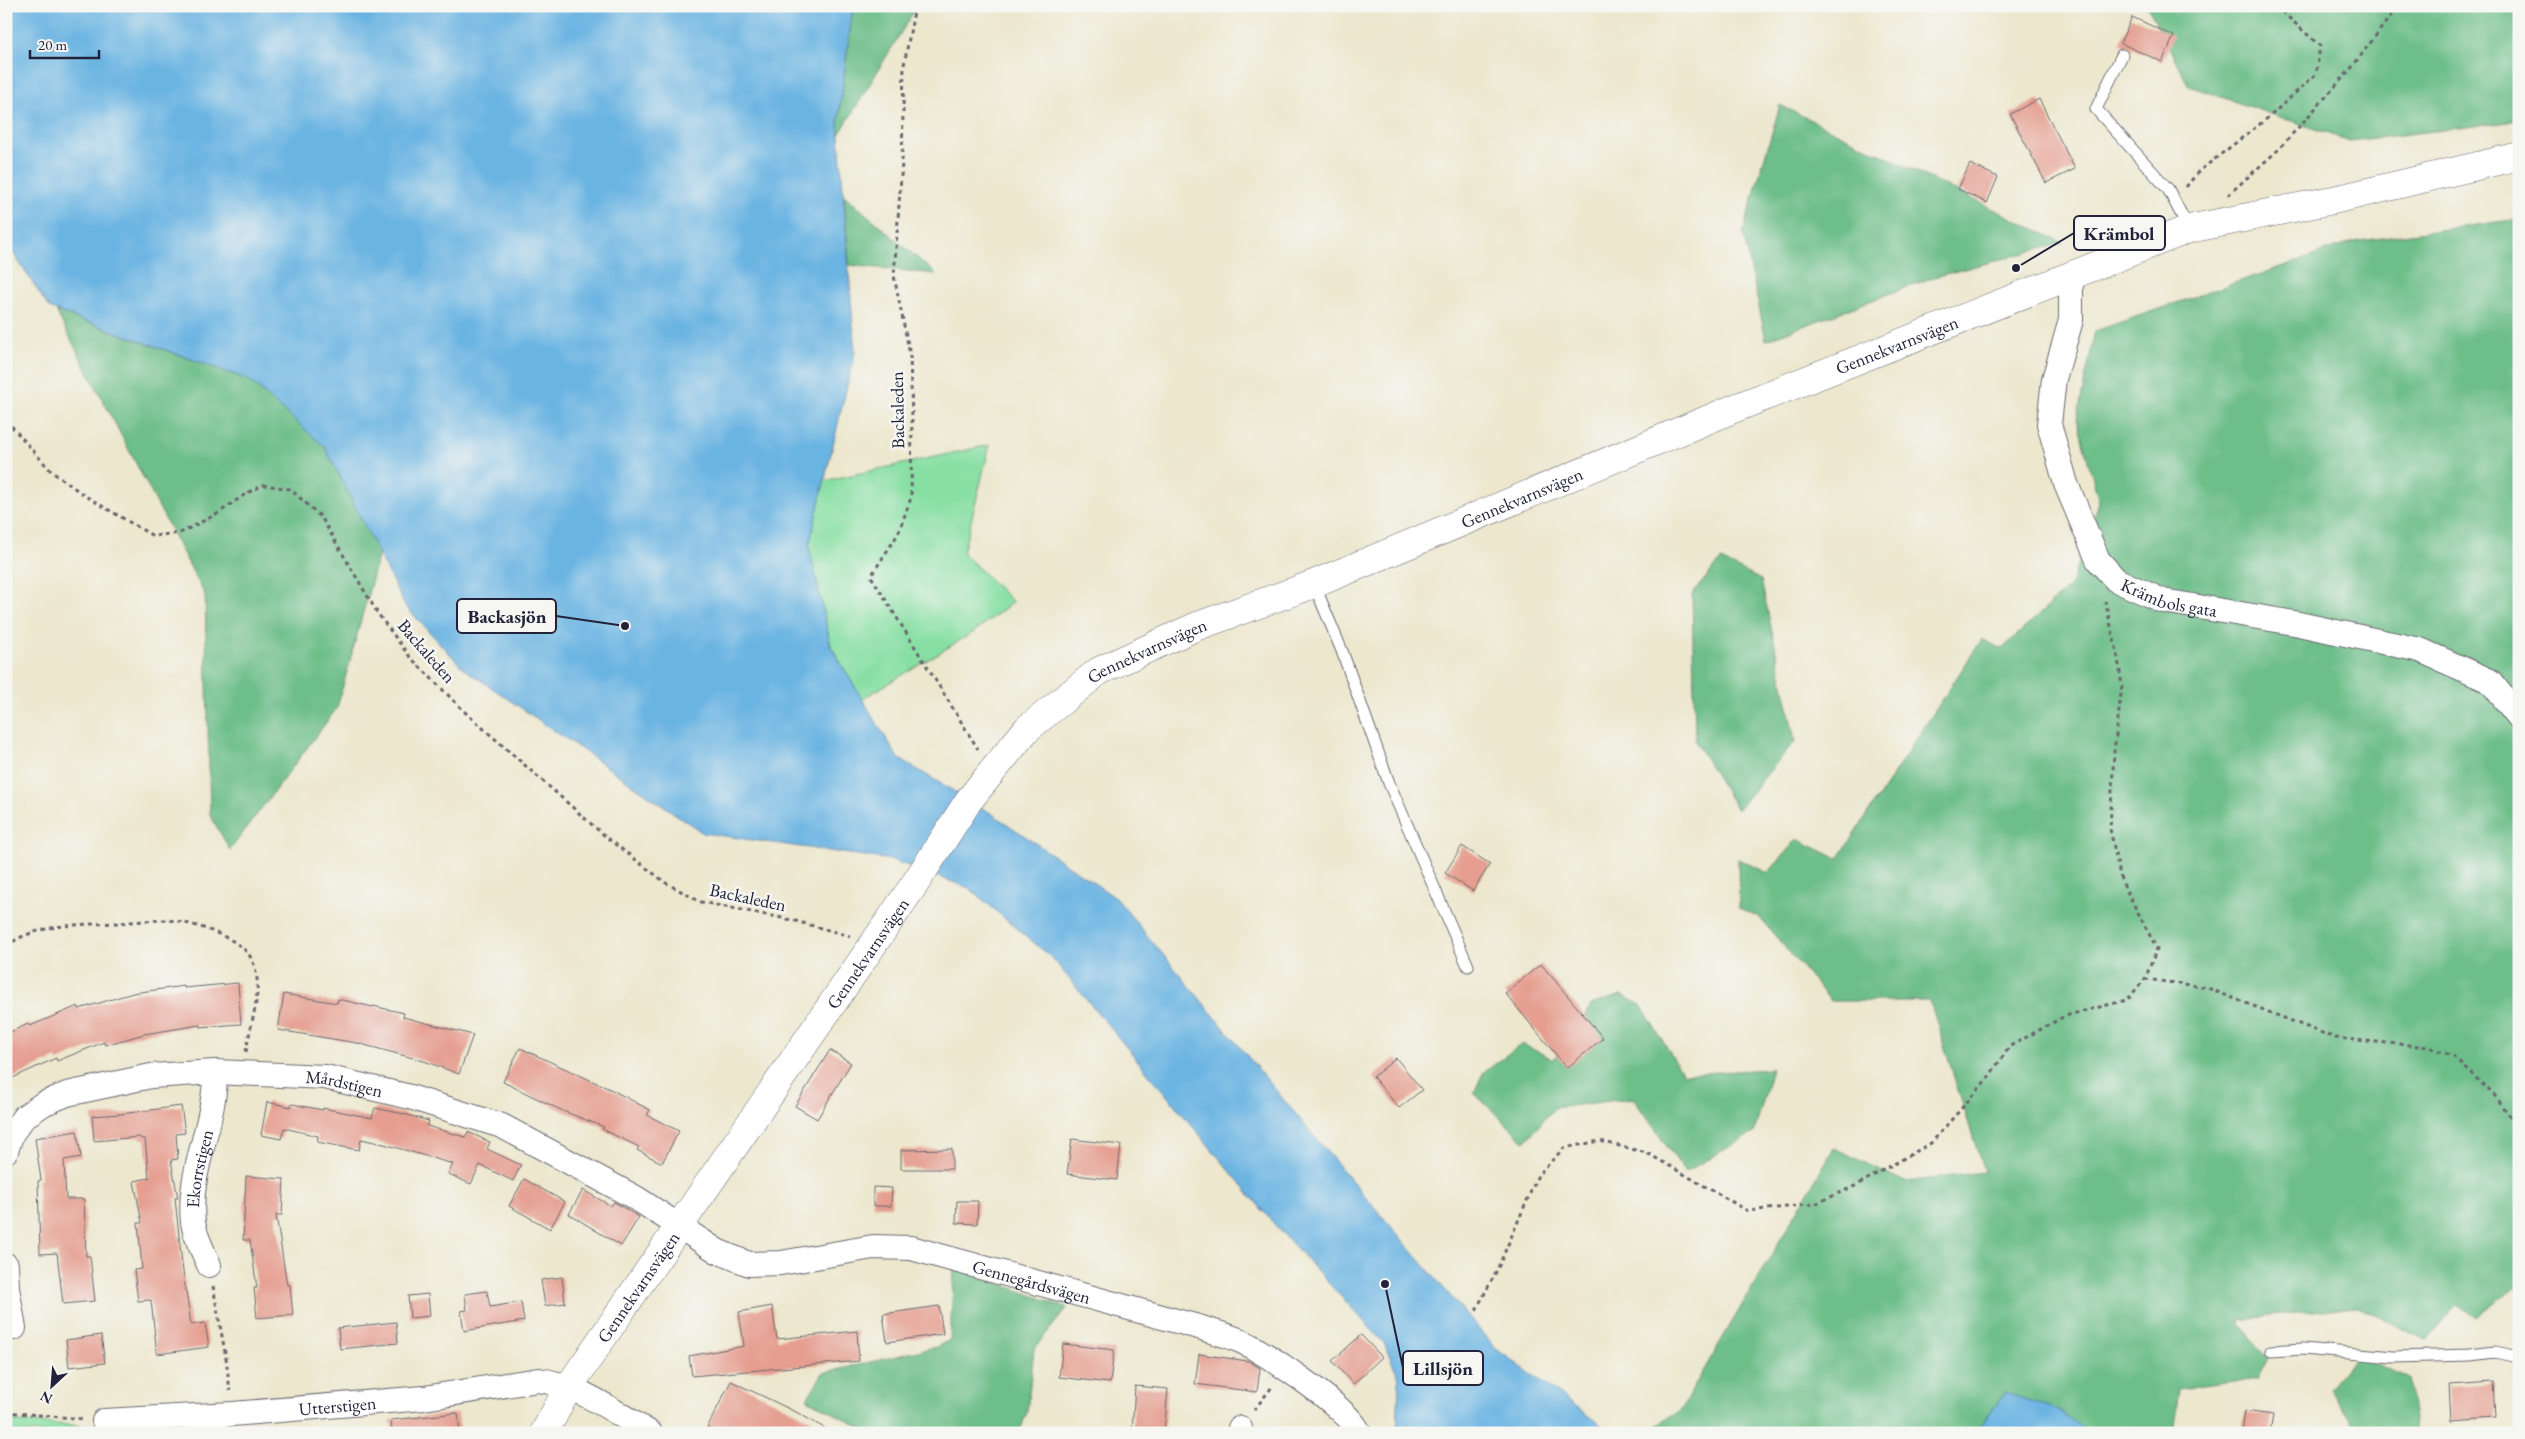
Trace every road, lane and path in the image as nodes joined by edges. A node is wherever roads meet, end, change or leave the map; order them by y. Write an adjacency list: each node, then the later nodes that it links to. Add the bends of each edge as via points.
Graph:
1 (915, 6): 14 (path, Backaleden, via 904,65 894,276 910,355 911,498 898,534 871,576)
2 (2276, 6): 7 (path, via 2320,46 2316,74 2270,117 2198,172)
3 (2398, 6): 6 (path, via 2350,70 2278,150)
4 (2122, 55): 7 (lane, via 2096,109 2168,189)
5 (2519, 156): 8 (street, Gennekvarnsvägen, via 2338,199)
6 (2226, 196)
7 (2174, 201): 8 (lane)
8 (2189, 229): 9 (street, Gennekvarnsvägen)
9 (2071, 276): 11 (street, Krämbols gata, via 2071,320 2054,379 2049,424 2066,484 2098,560); 12 (street, Gennekvarnsvägen, via 1733,409)
10 (6, 420): 15 (path, Backaleden, via 52,472 153,536 180,533 264,485 290,489 322,517 378,614 410,657 467,714 606,838 666,883 701,902 792,920)
11 (2105, 568): 13 (street, Krämbols gata, via 2116,580 2163,601 2294,622 2420,650 2490,681); 18 (path, via 2105,602 2122,686 2110,829 2121,880 2157,949)
12 (1314, 584): 14 (street, Gennekvarnsvägen, via 1195,627 1099,671 1027,729); 17 (lane, via 1342,651 1389,783)
13 (2519, 717)
14 (992, 771): 15 (street, Gennekvarnsvägen, via 969,800)
15 (875, 942): 23 (street, Gennekvarnsvägen)
16 (6, 946): 20 (path, via 18,938 64,925 168,920 202,927 228,938 250,955 257,974 258,986)
17 (1468, 966)
18 (2145, 978): 21 (path, via 2205,987 2335,1038 2429,1047 2453,1056 2497,1098); 26 (path, via 2127,1000 2065,1016 2010,1046 1988,1078 1931,1143 1857,1185 1815,1204 1748,1211 1647,1153 1600,1141 1564,1148 1538,1175 1498,1270)
19 (215, 1072): 20 (street, Mårdstigen); 22 (street, Mårdstigen, via 151,1076 67,1094 43,1104 24,1118 12,1133); 25 (street, Ekorrstigen, via 216,1093 196,1172 192,1204 195,1232)
20 (244, 1072): 23 (street, Mårdstigen, via 325,1077 410,1097 502,1126 636,1198)
21 (2519, 1129)
22 (6, 1151)
23 (678, 1227): 30 (street, Gennegårdsvägen, via 717,1251 749,1264 781,1263 873,1247 911,1248 1202,1328 1243,1342); 32 (street, Gennekvarnsvägen)
24 (6, 1265): 27 (street)
25 (209, 1265): 34 (path, via 226,1358)
26 (1476, 1310)
27 (14, 1328)
28 (2271, 1351): 29 (lane, via 2304,1349 2394,1357 2495,1352)
29 (2519, 1357)
30 (1286, 1370): 36 (path); 39 (street, Gennegårdsvägen, via 1347,1415)
31 (6, 1380): 33 (path)
32 (568, 1388): 34 (street, Utterstigen, via 538,1380 424,1398); 37 (street, Gennekvarnsvägen); 38 (street, Utterstigen)
33 (8, 1412): 35 (path)
34 (232, 1414): 35 (street, Utterstigen)
35 (104, 1421)
36 (1239, 1430)
37 (544, 1433)
38 (650, 1433)
39 (1359, 1433)

